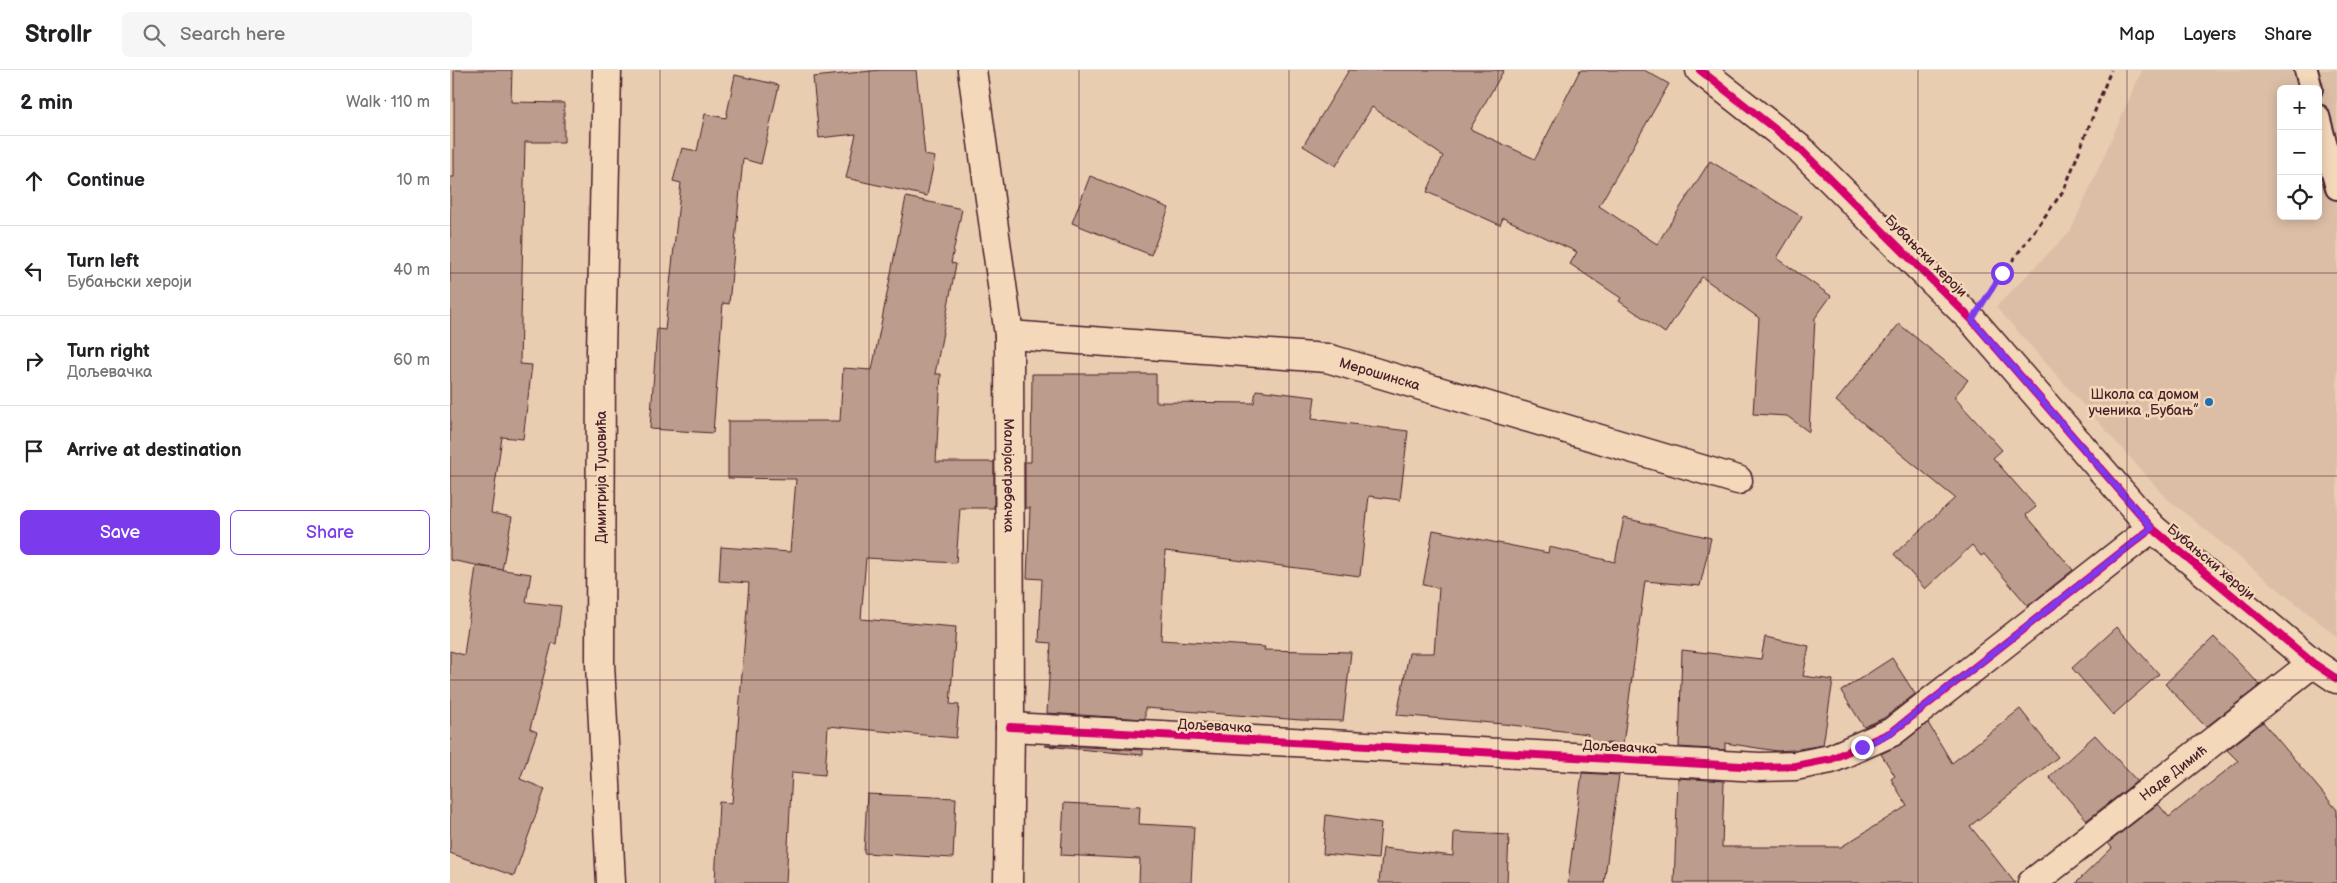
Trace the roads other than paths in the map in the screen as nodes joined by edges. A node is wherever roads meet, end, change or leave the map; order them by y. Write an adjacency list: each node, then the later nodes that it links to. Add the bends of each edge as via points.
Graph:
1 (607, 70): 14 (street, Димитрија Туцовића, via 601,352 600,664)
2 (972, 70): 8 (street, Малојастребачка)
3 (1700, 70): 10 (street, Бубањски хероји, via 1799,148 1972,320)
4 (2306, 70): 5 (lane)
5 (2310, 85)
6 (2322, 130): 7 (lane)
7 (2337, 188)
8 (1009, 335): 9 (street, Мерошинска, via 1327,358); 13 (street, Малојастребачка)
9 (1738, 480)
10 (2152, 528): 11 (street, Бубањски хероји); 13 (street, Дољевачка, via 1892,732 1832,759 1795,766 1760,767)
11 (2313, 663): 12 (street, Бубањски хероји); 16 (street, Наде Димић)
12 (2337, 679)
13 (1010, 728): 15 (street, Малојастребачка)
14 (611, 883)
15 (1008, 883)
16 (2032, 883)

